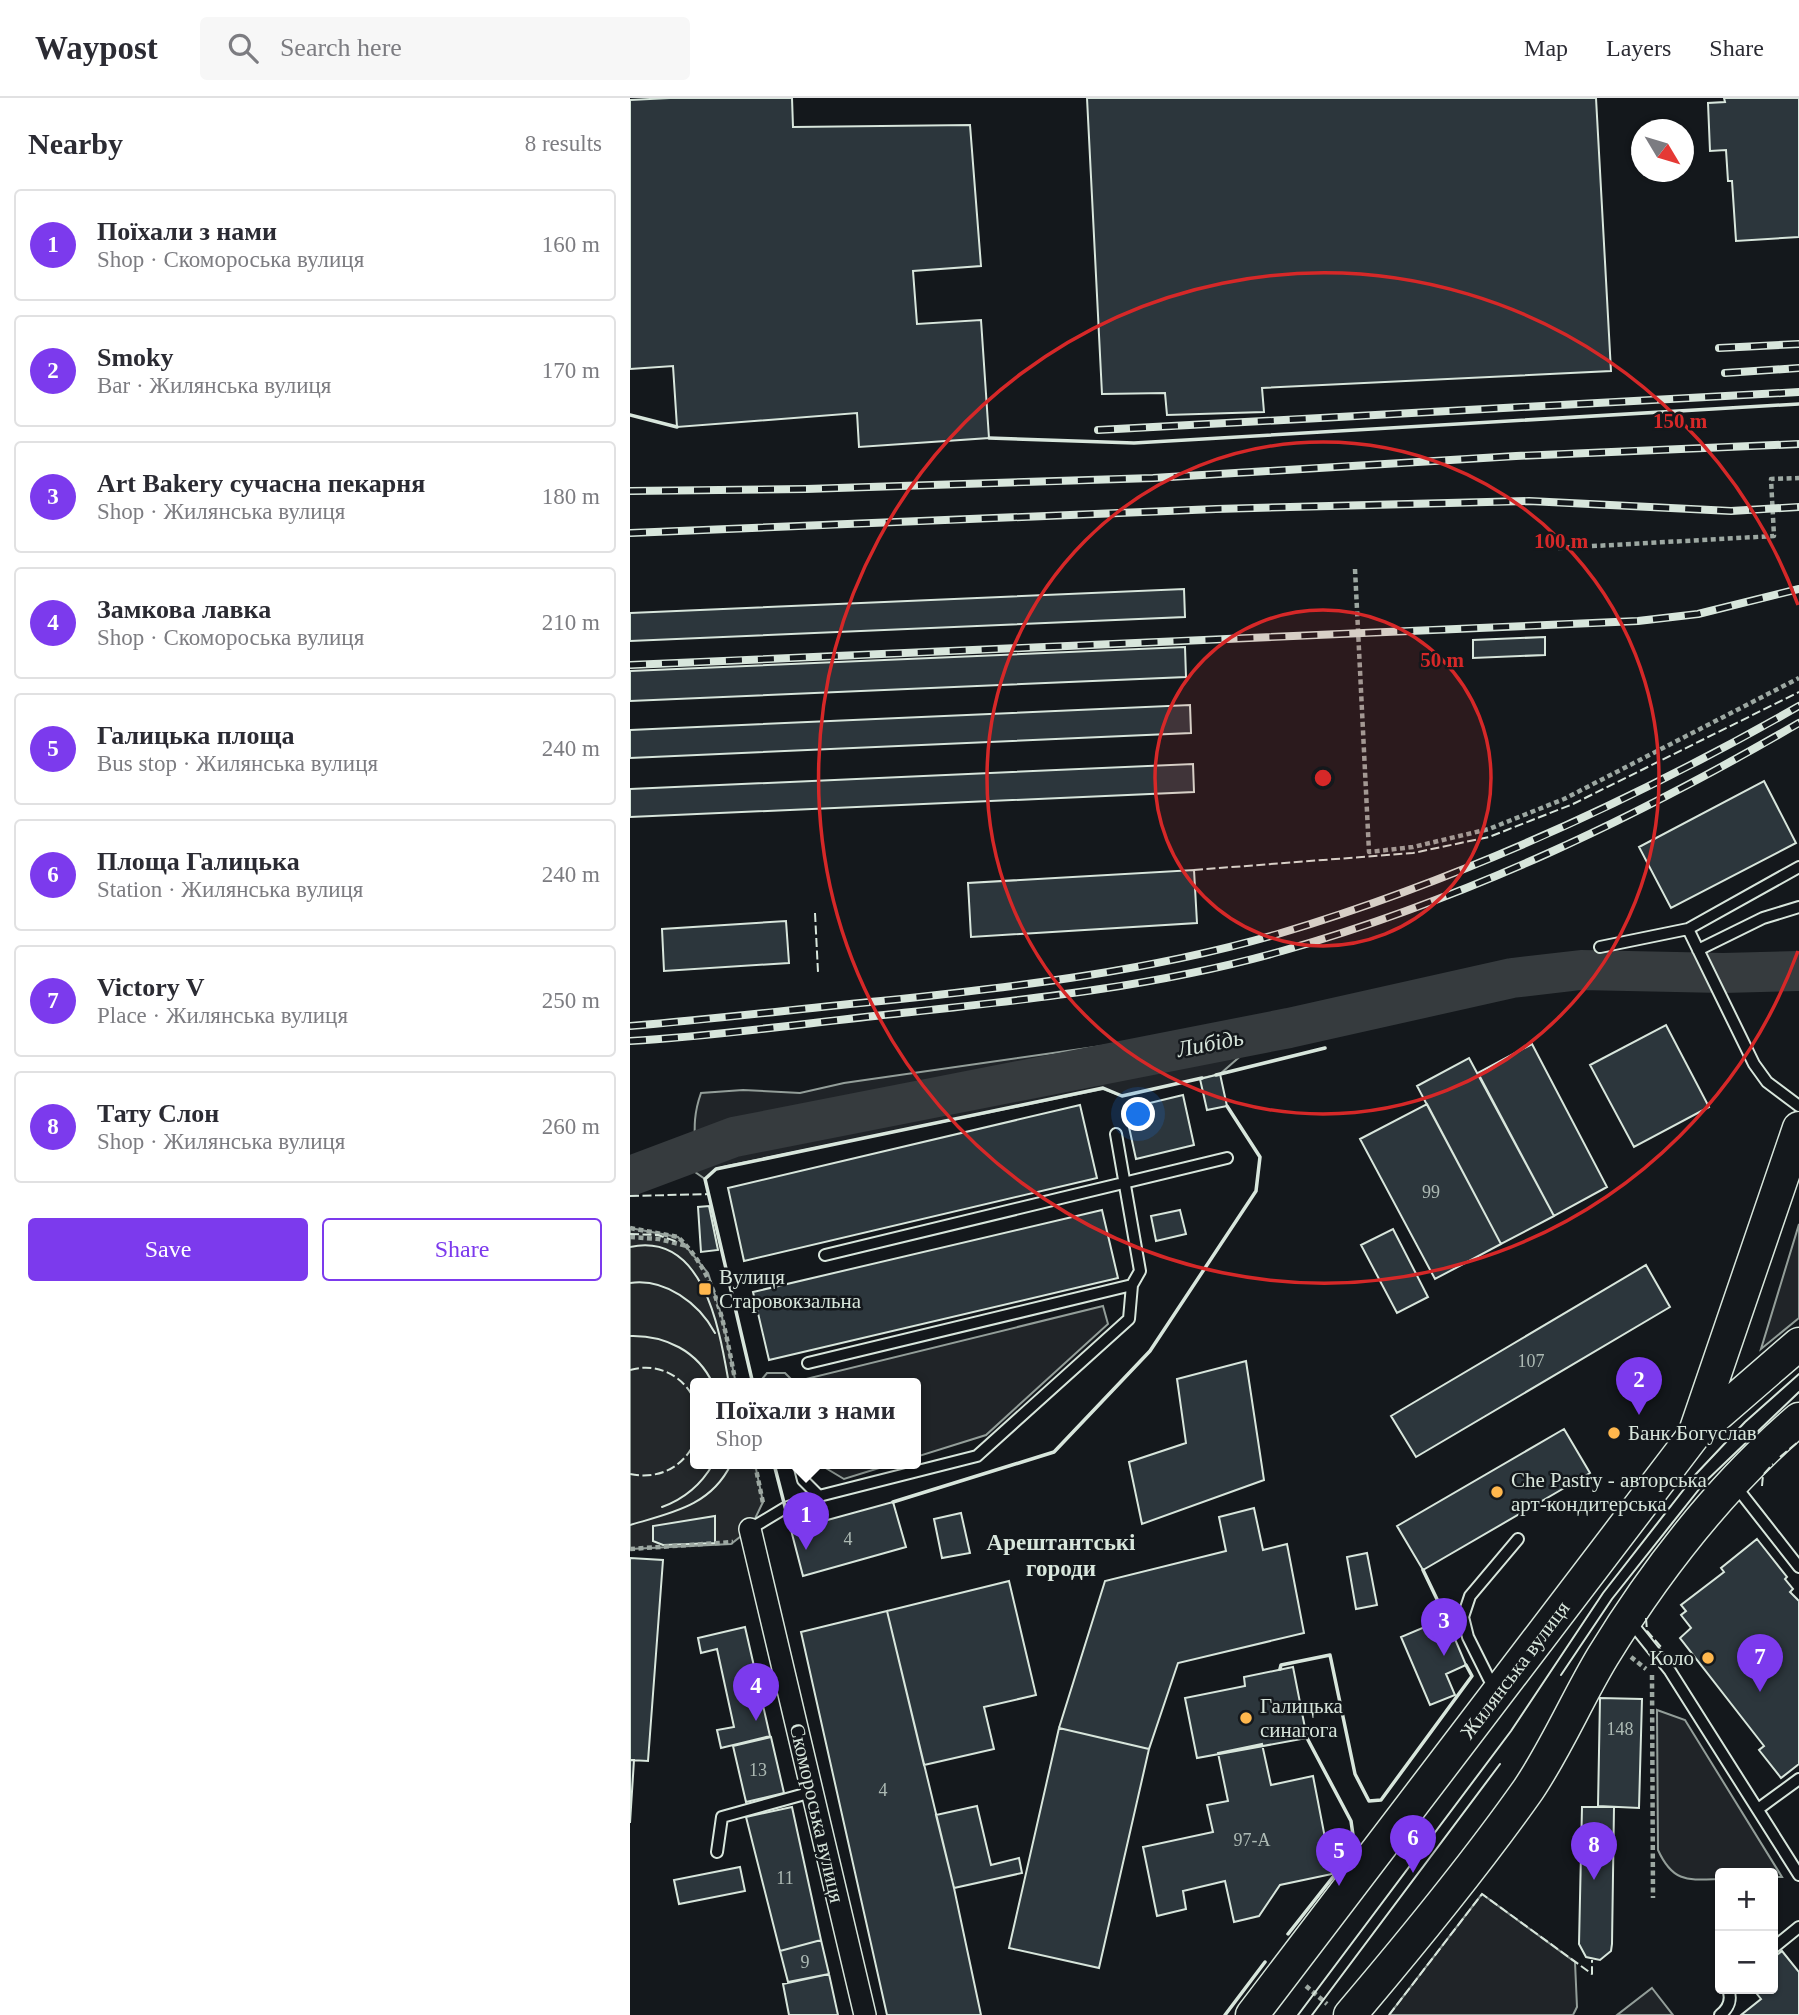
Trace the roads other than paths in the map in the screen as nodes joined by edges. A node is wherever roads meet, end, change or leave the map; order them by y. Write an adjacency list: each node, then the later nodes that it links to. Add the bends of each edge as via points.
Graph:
1 (1799, 867): 3 (lane)
2 (1799, 906): 5 (lane)
3 (1688, 929): 4 (lane); 5 (lane)
4 (1600, 947)
5 (1698, 950): 6 (lane, via 1754,1064 1767,1082)
6 (1799, 1106)
7 (1799, 1128): 16 (main road)
8 (1116, 1134): 10 (lane)
9 (1227, 1158): 10 (lane)
10 (1126, 1183): 11 (lane); 12 (lane, via 1140,1272)
11 (825, 1255)
12 (1132, 1285): 14 (lane); 19 (lane, via 1129,1319 977,1456)
13 (1799, 1343): 16 (main road, Жилянська вулиця)
14 (808, 1363)
15 (1799, 1419): 18 (main road)
16 (1694, 1435): 24 (main road, Жилянська вулиця)
17 (800, 1469): 19 (lane, via 803,1480)
18 (1732, 1482): 22 (lane); 23 (main road, via 1682,1541)
19 (819, 1496): 20 (lane, via 785,1508)
20 (750, 1529): 26 (street, Скомороська вулиця)
21 (1518, 1539): 24 (lane, via 1470,1596 1463,1617 1483,1668)
22 (1799, 1567)
23 (1628, 1618): 27 (lane, via 1661,1659); 33 (main road, via 1528,1789 1433,1916)
24 (1500, 1690): 35 (main road, Жилянська вулиця)
25 (1799, 1779): 27 (lane)
26 (812, 1792): 28 (lane, via 722,1817); 34 (street, Скомороська вулиця)
27 (1758, 1809): 29 (lane)
28 (717, 1852)
29 (1799, 1875)
30 (1799, 1927): 31 (lane)
31 (1778, 1944)
32 (1730, 1994): 36 (lane)
33 (1343, 2013)
34 (865, 2015)
35 (1252, 2015)
36 (1720, 2015)

